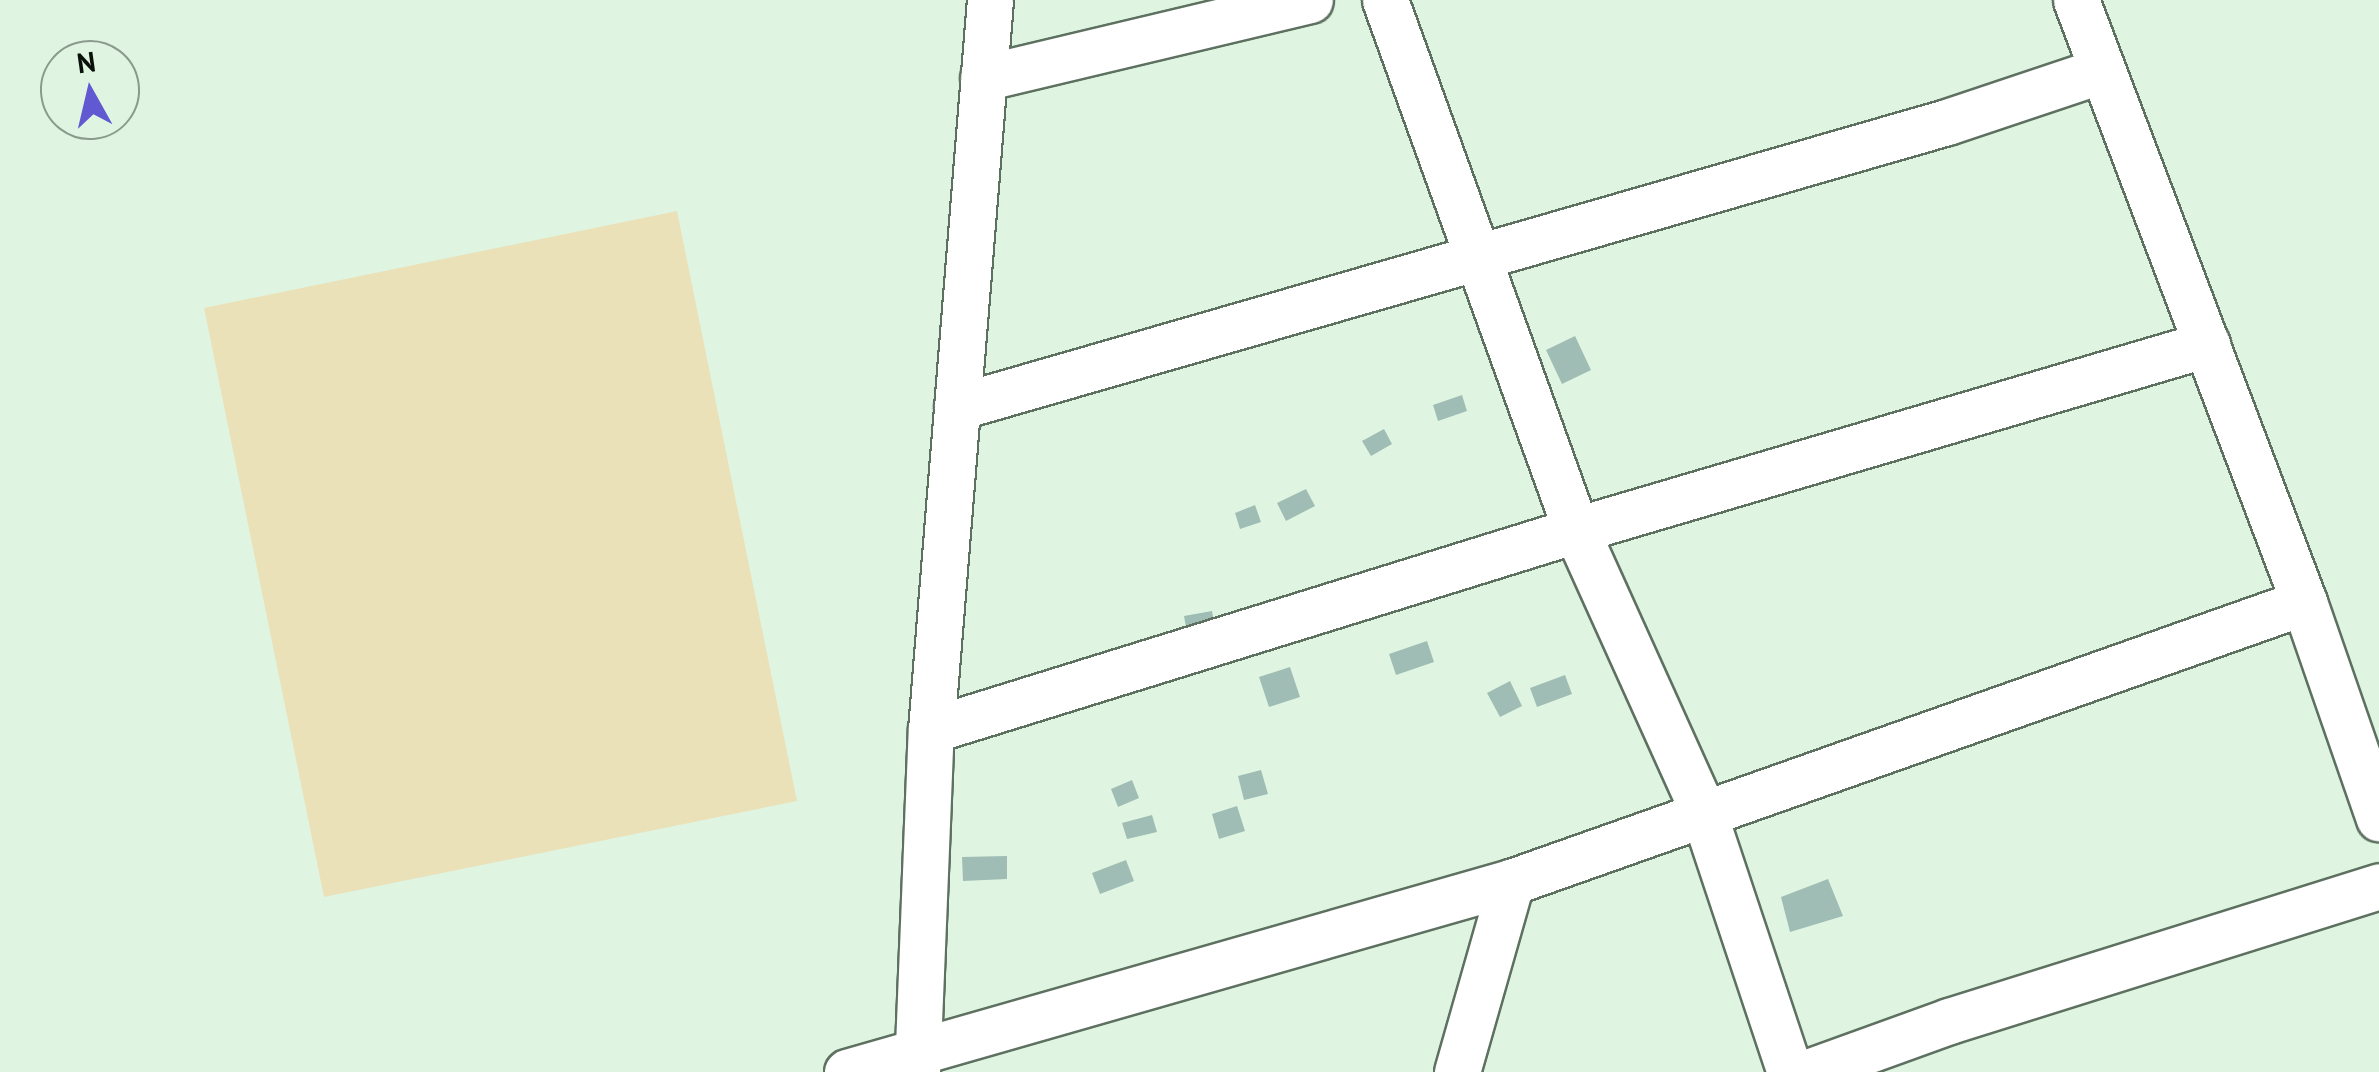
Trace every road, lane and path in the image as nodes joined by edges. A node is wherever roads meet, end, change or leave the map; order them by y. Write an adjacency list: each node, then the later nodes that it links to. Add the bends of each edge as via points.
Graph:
1 (990, 0): 6 (street)
2 (1310, 0): 6 (street)
3 (1385, 0): 7 (street)
4 (2076, 0): 5 (street)
5 (2102, 70): 7 (street, via 1947,122); 8 (street)
6 (982, 78): 9 (street)
7 (1480, 257): 9 (street); 10 (street)
8 (2207, 344): 10 (street); 11 (street)
9 (957, 407): 12 (street)
10 (1576, 530): 12 (street); 13 (street)
11 (2304, 602): 13 (street); 14 (street)
12 (931, 730): 17 (street)
13 (1704, 814): 15 (street); 20 (street)
14 (2379, 818)
15 (1511, 882): 17 (street); 19 (street)
16 (2379, 886): 21 (street)
17 (917, 1064): 18 (street)
18 (847, 1072)
19 (1457, 1072)
20 (1790, 1072)
21 (1808, 1072)

